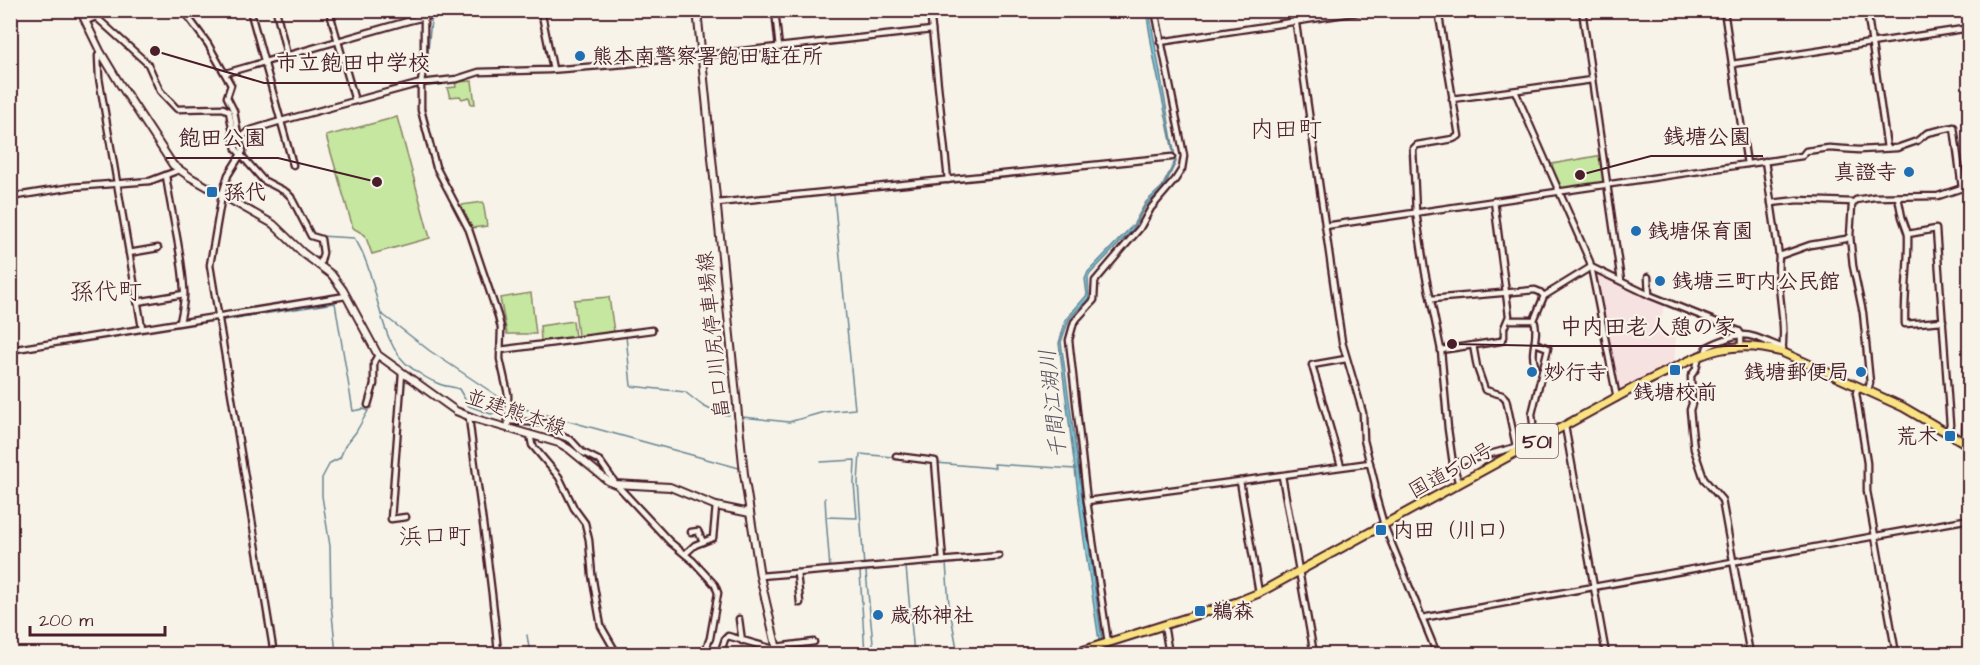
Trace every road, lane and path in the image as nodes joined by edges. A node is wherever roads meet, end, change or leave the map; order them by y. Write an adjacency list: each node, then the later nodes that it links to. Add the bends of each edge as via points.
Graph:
1 (80, 10): 22 (main road, 並建熊本線)
2 (96, 10): 20 (street)
3 (183, 10): 36 (street)
4 (250, 10): 33 (street)
5 (276, 10): 31 (street)
6 (329, 10): 26 (street)
7 (426, 10): 21 (street)
8 (453, 10): 21 (street)
9 (541, 10): 35 (street)
10 (697, 10): 32 (main road, 畠口川尻停車場線)
11 (775, 10): 29 (street)
12 (930, 10): 25 (street)
13 (1155, 10): 27 (street)
14 (1294, 10): 23 (street)
15 (1371, 10): 23 (street)
16 (1438, 10): 40 (street)
17 (1582, 10): 37 (street)
18 (1724, 10): 34 (street)
19 (1867, 10): 28 (street)
20 (96, 17): 22 (street); 45 (street, via 148,64 160,91 177,109 229,111 234,145)
21 (424, 18): 26 (street); 38 (street)
22 (86, 21): 30 (main road, 並建熊本線)
23 (1296, 21): 27 (street); 66 (street)
24 (1970, 28): 28 (street)
25 (932, 30): 29 (street); 52 (street)
26 (338, 41): 31 (street); 41 (street)
27 (1160, 42): 126 (street, via 1184,156 1182,169 1140,228 1095,281 1094,300 1074,322 1069,340)
28 (1872, 43): 34 (street); 44 (street)
29 (779, 48): 32 (street)
30 (100, 51): 50 (main road, 並建熊本線, via 165,155); 53 (street, via 99,78)
31 (287, 55): 33 (street)
32 (701, 55): 35 (street); 64 (main road, 畠口川尻停車場線)
33 (264, 62): 36 (street); 42 (street)
34 (1732, 64): 48 (street)
35 (553, 69): 38 (street, via 479,72)
36 (226, 73): 43 (street, via 231,85 227,97 234,111)
37 (1592, 80): 39 (street); 54 (street)
38 (421, 83): 41 (street); 95 (street, via 421,110 436,167 478,252 501,328)
39 (1515, 91): 40 (street); 57 (street)
40 (1452, 99): 65 (street, via 1458,137 1413,148)
41 (355, 101): 42 (street)
42 (281, 121): 43 (street, via 248,131); 49 (street)
43 (239, 141): 45 (street, via 243,151)
44 (1887, 148): 47 (street, via 1829,148); 55 (street, via 1954,127)
45 (240, 156): 58 (street); 72 (street, via 263,180 291,197 311,236 321,239)
46 (1172, 157): 52 (street)
47 (1765, 161): 48 (street); 62 (street)
48 (1747, 164): 54 (street)
49 (293, 165)
50 (179, 170): 51 (street); 58 (main road, 並建熊本線)
51 (166, 175): 53 (street, via 150,181); 77 (street)
52 (948, 180): 64 (street)
53 (117, 183): 59 (street); 70 (street)
54 (1608, 185): 57 (street); 75 (street)
55 (1962, 188): 56 (street); 60 (street, via 1938,196)
56 (1970, 189)
57 (1560, 191): 61 (street); 73 (street)
58 (222, 195): 72 (main road, 並建熊本線, via 273,224); 83 (street, via 210,260)
59 (10, 197)
60 (1898, 197): 63 (street); 67 (street)
61 (1494, 201): 65 (street); 76 (street)
62 (1771, 202): 63 (street); 71 (street)
63 (1853, 202): 68 (street)
64 (717, 203): 128 (main road, 畠口川尻停車場線)
65 (1416, 212): 66 (street); 81 (street)
66 (1325, 226): 100 (street)
67 (1908, 234): 86 (street, via 1935,229); 86 (street, via 1905,324)
68 (1850, 236): 71 (street); 105 (street, via 1863,313)
69 (158, 248): 70 (street)
70 (129, 253): 82 (street)
71 (1779, 256): 97 (street, via 1784,317)
72 (320, 266): 79 (main road, 並建熊本線, via 332,275)
73 (1591, 267): 75 (street); 80 (street); 106 (street)
74 (1648, 277): 78 (street)
75 (1621, 281): 78 (street)
76 (1506, 292): 80 (street, via 1535,290); 81 (street); 84 (street)
77 (184, 294): 82 (street); 87 (street)
78 (1649, 295): 90 (street)
79 (346, 296): 83 (street); 98 (main road, 並建熊本線)
80 (1544, 296): 85 (street)
81 (1431, 299): 96 (street)
82 (138, 302): 88 (street)
83 (220, 316): 87 (street); 152 (street)
84 (1508, 320): 85 (street); 92 (street, via 1501,340)
85 (1534, 320): 91 (street)
86 (1943, 321): 113 (street, via 1950,425)
87 (180, 322): 88 (street)
88 (142, 328): 94 (street)
89 (652, 330): 95 (street)
90 (1741, 334): 93 (street); 97 (street, via 1752,335); 99 (street, via 1707,347)
91 (1535, 343): 101 (street); 110 (street, via 1548,348)
92 (1473, 345): 96 (street); 117 (street, via 1485,390 1506,399)
93 (1741, 346): 97 (highway, 国道501号 / 501); 99 (highway, 国道501号 / 501)
94 (10, 350)
95 (500, 350): 109 (street)
96 (1442, 350): 120 (street)
97 (1782, 350): 103 (highway, 国道501号 / 501)
98 (378, 355): 102 (main road, 並建熊本線); 107 (street)
99 (1702, 355): 106 (highway, 国道501号 / 501); 138 (street, via 1691,376 1693,440 1704,479 1722,500)
100 (1346, 359): 119 (street, via 1363,413); 121 (street, via 1312,365)
101 (1535, 364)
102 (402, 373): 108 (main road, 並建熊本線); 129 (street, via 391,519)
103 (1858, 386): 105 (highway, 国道501号 / 501); 133 (street)
104 (1970, 387): 115 (street)
105 (1868, 390): 113 (highway, 国道501号 / 501)
106 (1617, 398): 111 (highway, 国道501号 / 501)
107 (368, 405)
108 (469, 417): 112 (main road, 並建熊本線); 153 (street)
109 (508, 419): 112 (street); 124 (street, via 545,423 556,434 596,457)
110 (1533, 423)
111 (1565, 426): 117 (highway, 国道501号 / 501); 142 (street)
112 (508, 429): 114 (main road, 並建熊本線)
113 (1947, 431): 115 (highway, 国道501号 / 501)
114 (530, 434): 124 (main road, 並建熊本線, via 569,448); 154 (street, via 532,445 559,477 585,523 601,626)
115 (1966, 438): 116 (highway, 国道501号 / 501)
116 (1970, 446)
117 (1517, 448): 120 (street); 125 (highway, 国道501号 / 501)
118 (896, 456): 137 (street, via 935,461)
119 (1370, 463): 121 (street); 131 (street)
120 (1453, 464): 125 (street)
121 (1341, 466): 122 (street)
122 (1282, 476): 123 (street); 139 (street)
123 (1240, 481): 126 (street); 143 (street)
124 (616, 484): 127 (main road, via 670,486); 135 (street)
125 (1459, 484): 131 (highway, 国道501号 / 501)
126 (1087, 501): 150 (street)
127 (716, 506): 128 (main road); 134 (street, via 713,538)
128 (750, 513): 141 (main road, 畠口川尻停車場線)
129 (406, 517)
130 (1970, 519): 133 (street)
131 (1384, 525): 139 (highway, 国道501号 / 501); 145 (street)
132 (691, 532): 134 (street, via 698,531)
133 (1875, 536): 138 (street); 163 (street)
134 (703, 542): 135 (street)
135 (685, 554): 155 (street, via 718,593)
136 (999, 556): 137 (street)
137 (943, 561): 140 (street)
138 (1733, 561): 142 (street); 162 (street)
139 (1299, 572): 143 (highway, 国道501号 / 501); 159 (street)
140 (797, 573): 141 (street); 144 (street)
141 (760, 576): 151 (main road, 畠口川尻停車場線)
142 (1594, 587): 145 (street); 161 (street)
143 (1259, 593): 147 (highway, 国道501号 / 501)
144 (800, 603)
145 (1422, 618): 160 (street)
146 (739, 619): 148 (street)
147 (1164, 625): 150 (highway, 国道501号 / 501); 158 (street)
148 (742, 640): 151 (street); 156 (street, via 728,636)
149 (814, 642): 151 (street)
150 (1103, 645): 157 (highway, 国道501号 / 501)
151 (777, 650)
152 (274, 654)
153 (498, 654)
154 (617, 654)
155 (704, 654)
156 (720, 654)
157 (1072, 654)
158 (1169, 654)
159 (1314, 654)
160 (1437, 654)
161 (1606, 654)
162 (1750, 654)
163 (1896, 654)

